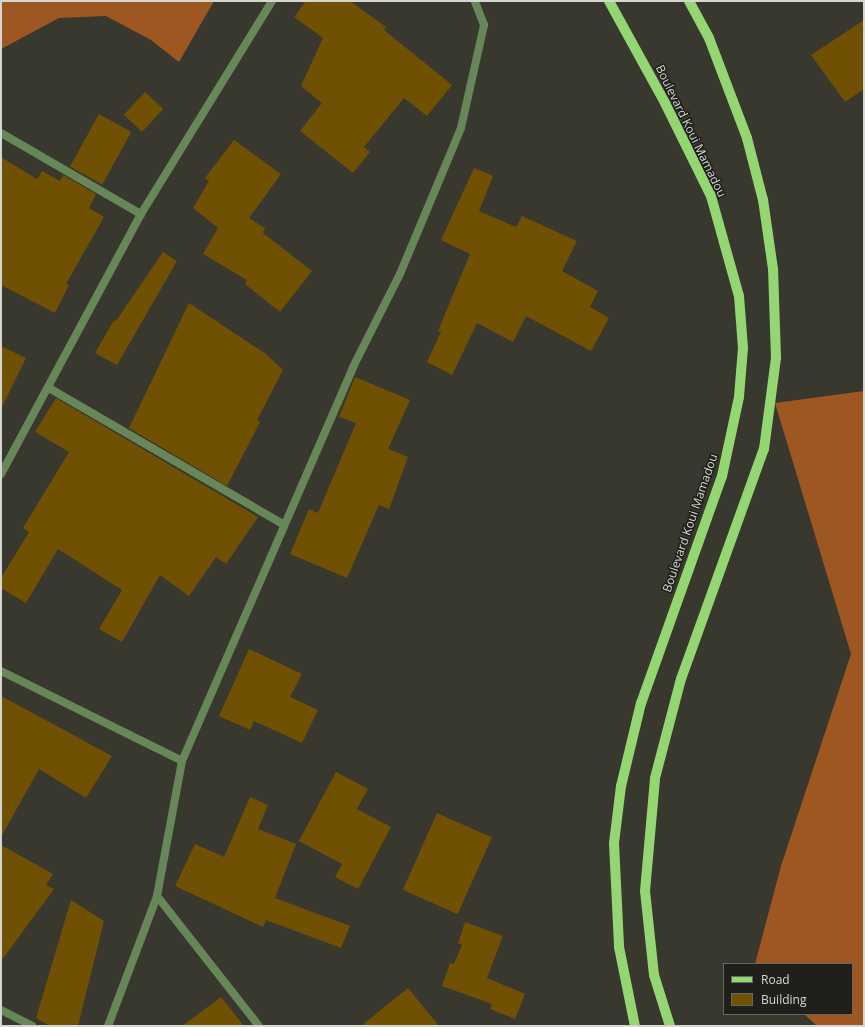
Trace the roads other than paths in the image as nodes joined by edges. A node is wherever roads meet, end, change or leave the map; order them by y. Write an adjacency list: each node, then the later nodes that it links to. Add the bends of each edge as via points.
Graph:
1 (272, 1): 6 (street)
2 (475, 1): 9 (street, via 484,25 461,128 400,274 353,367)
3 (609, 1): 17 (main road, Boulevard Koui Mamadou, via 665,103 711,196 739,296 744,348 739,397 722,476 641,703 621,786 614,843 619,947)
4 (689, 1): 18 (main road, via 710,38 747,138 763,200 773,269 776,358 764,449 681,679 654,778 644,891 654,975)
5 (1, 133): 6 (street)
6 (142, 214): 7 (street)
7 (49, 388): 8 (street); 9 (street)
8 (1, 474)
9 (284, 525): 11 (street)
10 (1, 671): 11 (street)
11 (182, 761): 12 (street)
12 (157, 896): 15 (street); 16 (street)
13 (1, 1010): 14 (street)
14 (32, 1026)
15 (108, 1026)
16 (259, 1026)
17 (635, 1026)
18 (670, 1026)

